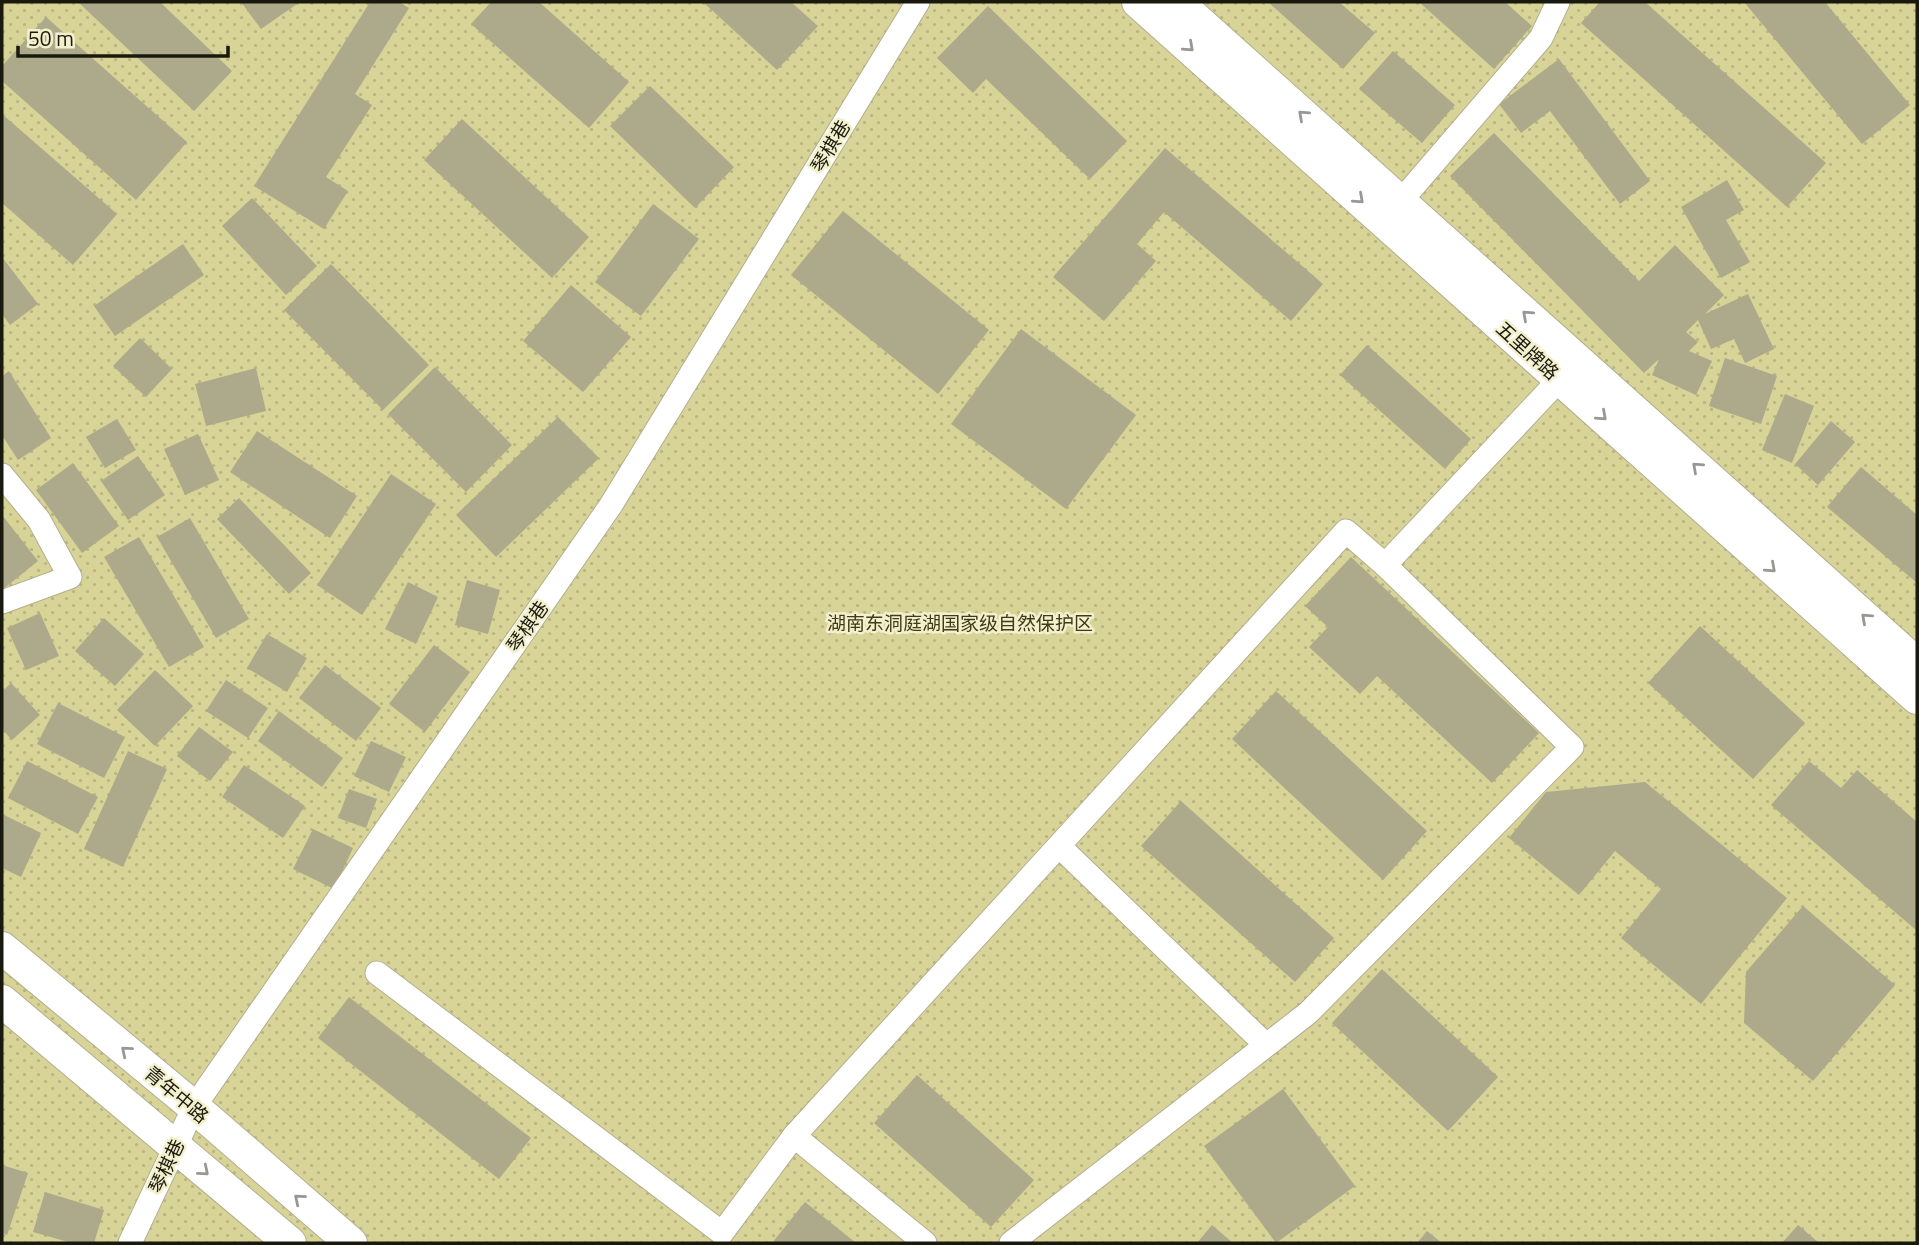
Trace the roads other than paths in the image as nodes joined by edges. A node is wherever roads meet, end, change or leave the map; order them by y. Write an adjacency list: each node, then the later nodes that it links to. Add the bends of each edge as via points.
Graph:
1 (918, 2): 17 (street, 琴棋巷, via 611,505)
2 (1138, 2): 6 (main road, 五里牌路, one-way to 6)
3 (1177, 2): 5 (main road, 五里牌路, one-way to 3)
4 (1558, 2): 5 (street, via 1541,38)
5 (1401, 202): 10 (main road, 五里牌路, one-way to 5)
6 (1560, 379): 8 (street); 11 (main road, 五里牌路, one-way to 11)
7 (2, 475): 9 (street, via 39,520 70,577)
8 (1385, 565): 12 (street, via 1346,531); 16 (street, via 1573,747 1308,1013)
9 (2, 602)
10 (1917, 664)
11 (1917, 698)
12 (1059, 846): 16 (street); 18 (street)
13 (2, 947): 17 (main road, 青年中路, one-way to 13)
14 (377, 973): 18 (street, via 722,1233)
15 (2, 1001): 19 (main road)
16 (1266, 1045): 24 (street)
17 (194, 1107): 19 (street, 琴棋巷); 22 (main road, 青年中路, one-way to 17)
18 (794, 1136): 23 (street)
19 (175, 1147): 20 (street, 琴棋巷); 21 (main road, one-way to 21)
20 (130, 1243)
21 (290, 1243)
22 (351, 1243)
23 (925, 1243)
24 (1011, 1243)

